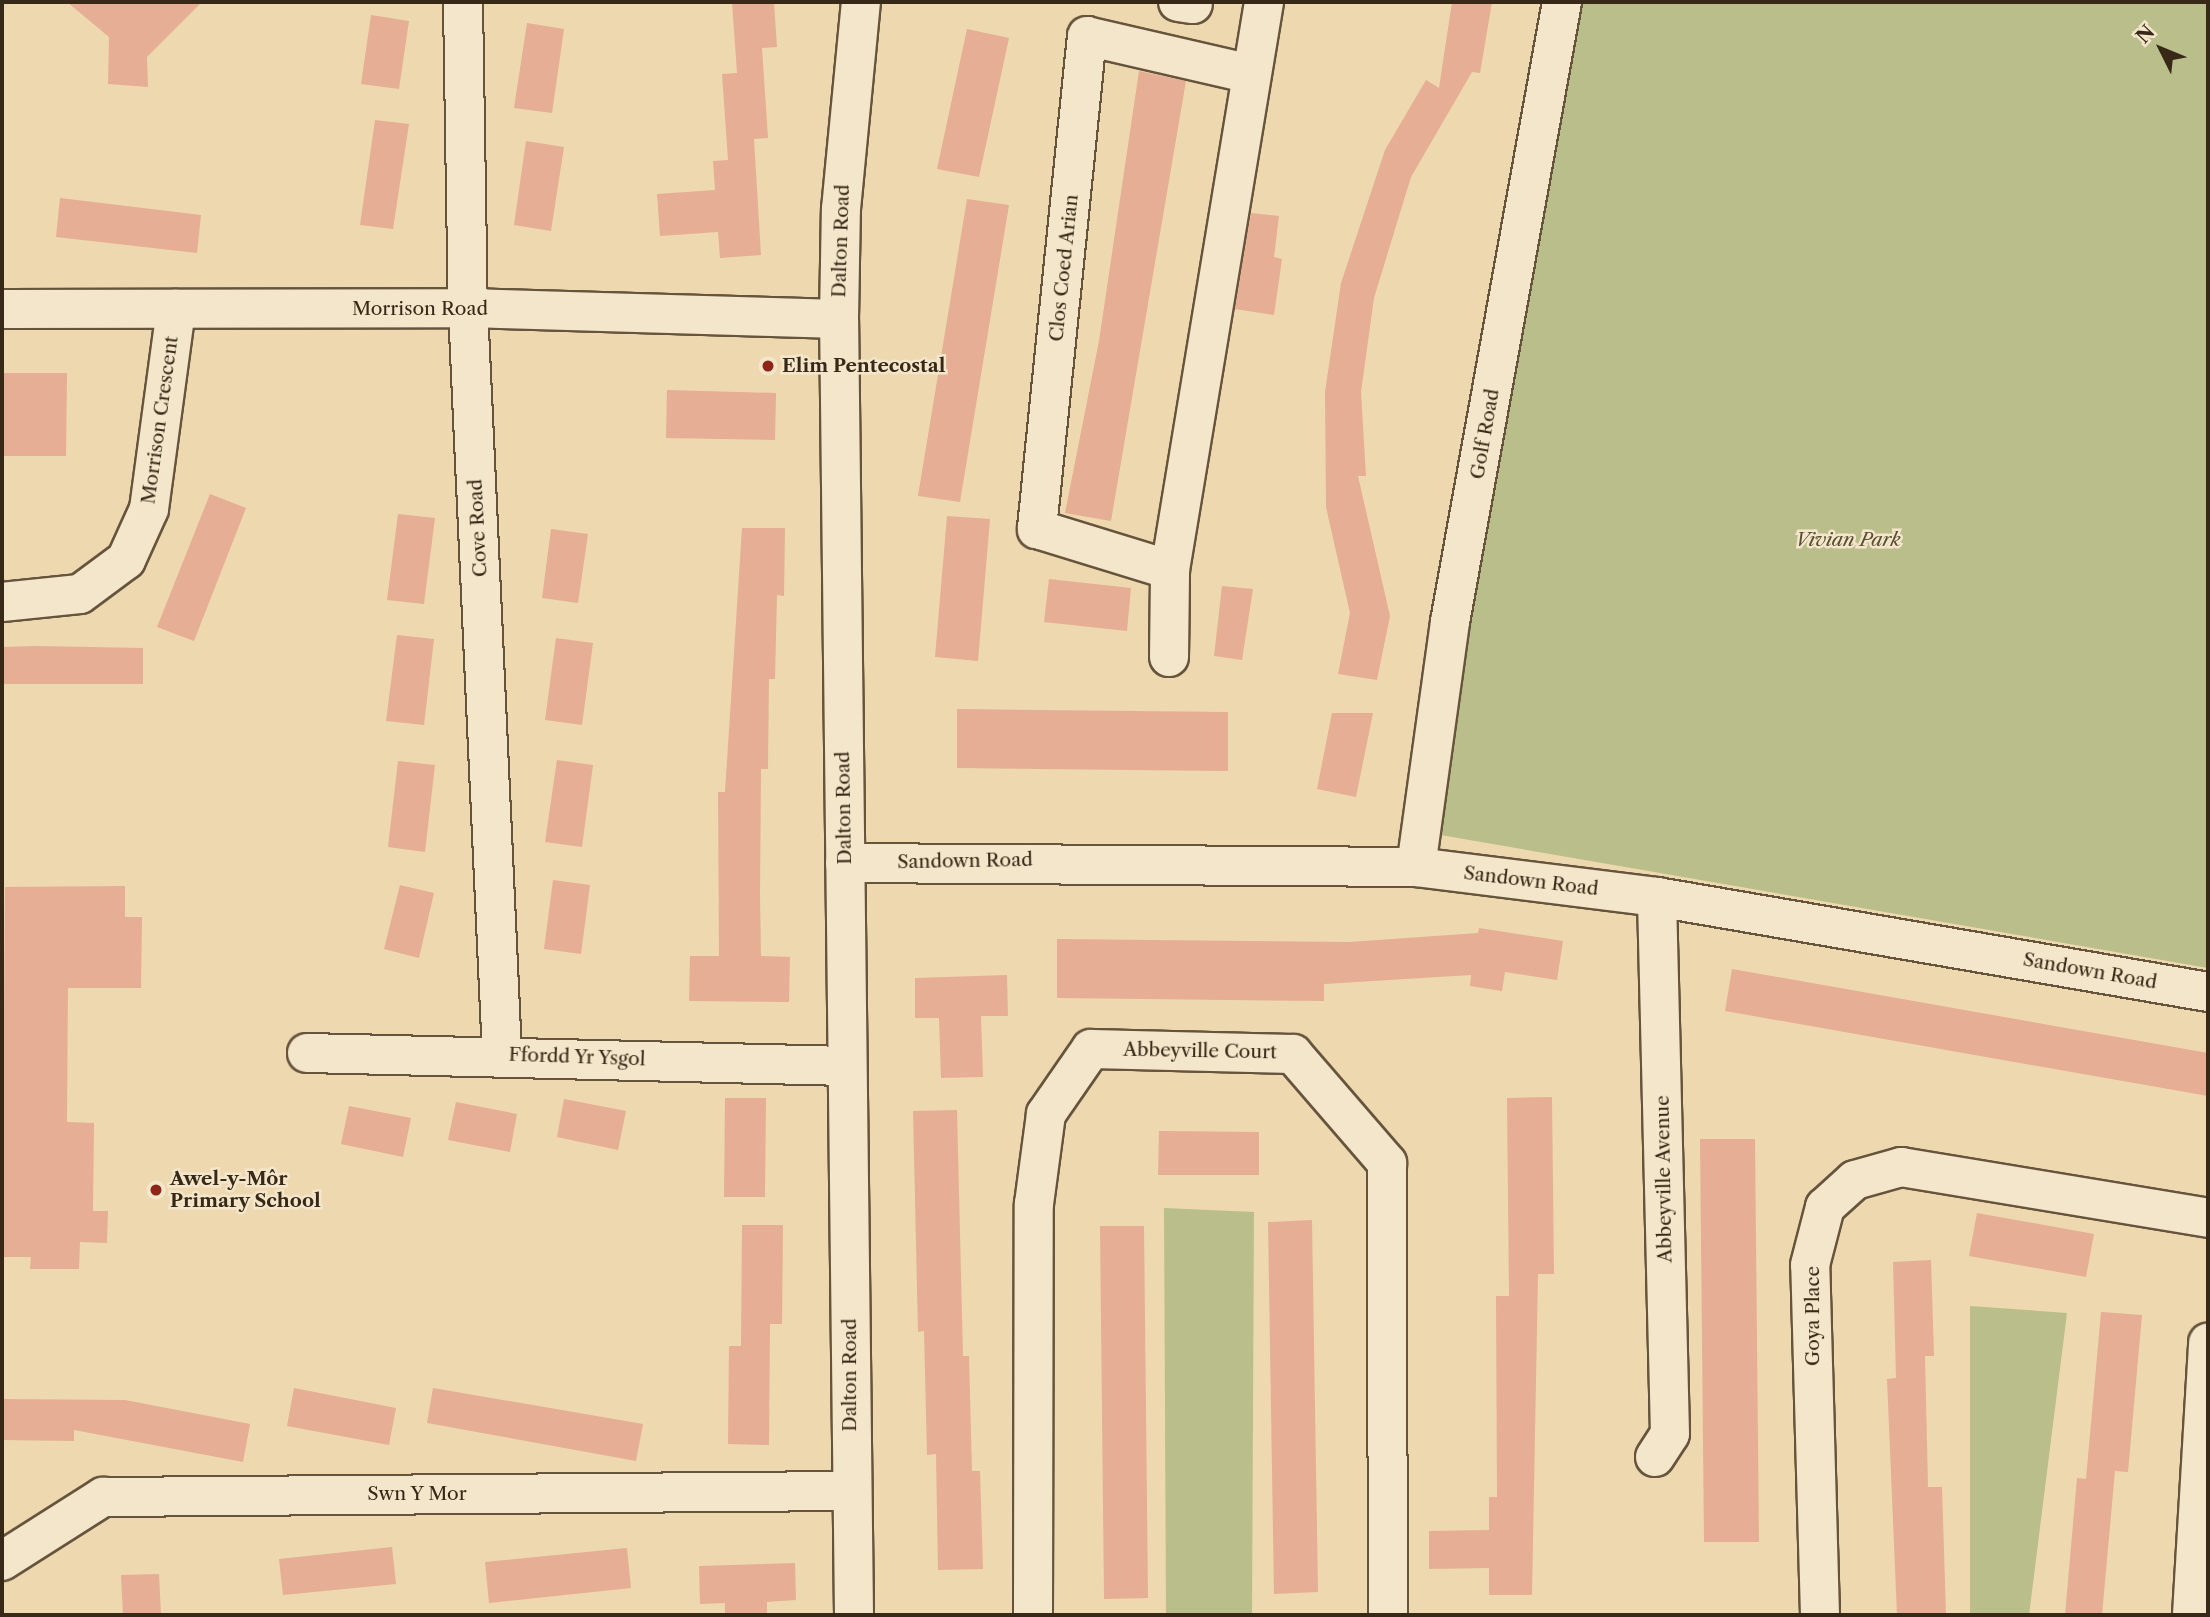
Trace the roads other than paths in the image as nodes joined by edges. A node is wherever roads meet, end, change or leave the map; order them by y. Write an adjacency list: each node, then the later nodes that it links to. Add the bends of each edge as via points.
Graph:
1 (463, 2): 6 (street, Cove Road)
2 (861, 2): 9 (street, Dalton Road, via 841,209)
3 (1264, 2): 5 (street)
4 (1562, 2): 14 (street, Golf Road, via 1450,622)
5 (1251, 74): 10 (street); 10 (street, Clos Coed Arian, via 1087,36 1037,529)
6 (468, 308): 8 (street, Morrison Road); 9 (street, Morrison Road); 18 (street, Cove Road)
7 (2, 309): 8 (street, Morrison Road)
8 (176, 309): 11 (street, Morrison Crescent, via 149,509 127,560 79,594)
9 (839, 319): 13 (street, Dalton Road)
10 (1170, 570): 12 (street)
11 (2, 602)
12 (1170, 657)
13 (845, 863): 14 (street, Sandown Road); 19 (street, Dalton Road)
14 (1416, 867): 15 (street, Sandown Road)
15 (1657, 897): 16 (street, Sandown Road); 22 (street, Abbeyville Avenue, via 1670,1434)
16 (2208, 992)
17 (307, 1054): 18 (street, Ffordd Yr Ysgol)
18 (502, 1054): 19 (street, Ffordd Yr Ysgol)
19 (847, 1066): 23 (street, Dalton Road)
20 (2208, 1218): 28 (street, Goya Place, via 1901,1167 1855,1180 1825,1207 1810,1265)
21 (2208, 1342): 29 (street)
22 (1655, 1457)
23 (850, 1490): 24 (street, Swn Y Mor, via 103,1497); 25 (street, Dalton Road)
24 (2, 1561)
25 (854, 1615)
26 (1033, 1615): 27 (street, Abbeyville Court, via 1034,1204 1046,1114 1091,1049 1293,1054 1387,1163)
27 (1388, 1615)
28 (1820, 1615)
29 (2192, 1615)

